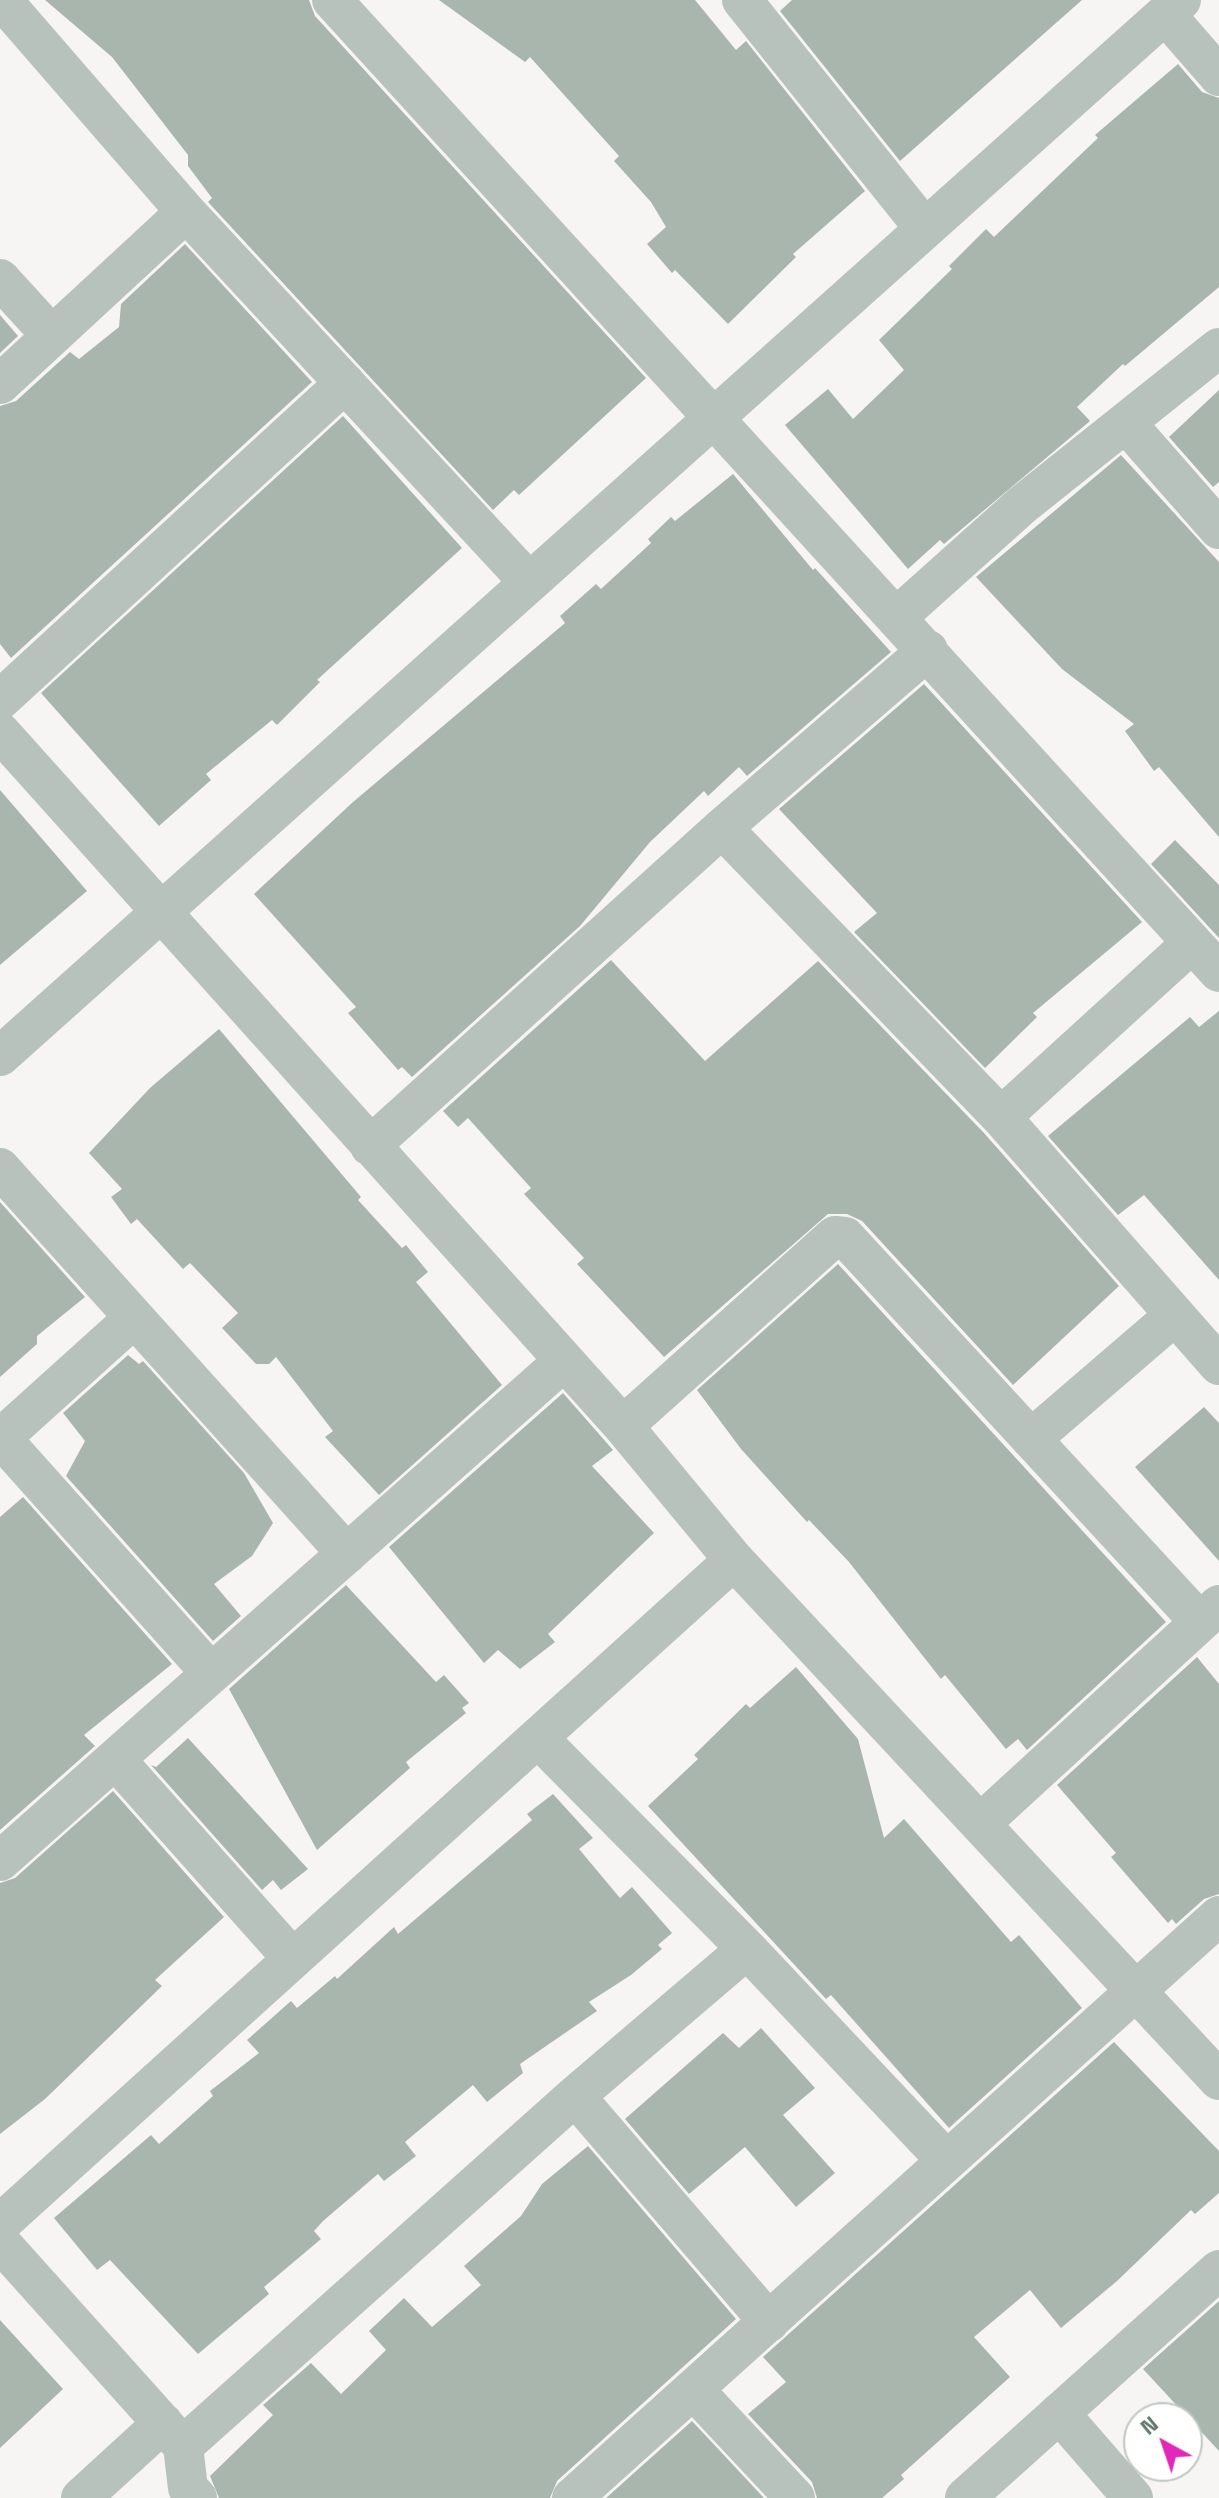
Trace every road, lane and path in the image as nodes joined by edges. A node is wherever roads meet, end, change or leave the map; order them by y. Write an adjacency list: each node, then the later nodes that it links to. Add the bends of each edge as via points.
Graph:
1 (2, 0): 6 (street)
2 (332, 0): 13 (street)
3 (742, 0): 7 (street)
4 (1173, 7): 5 (street); 7 (street)
5 (1219, 76)
6 (186, 212): 9 (street); 11 (street)
7 (925, 229): 13 (street)
8 (0, 279): 9 (street)
9 (52, 336): 12 (street)
10 (1219, 348): 14 (street)
11 (345, 383): 16 (street); 19 (street)
12 (0, 384)
13 (714, 417): 16 (street); 17 (street)
14 (1126, 423): 15 (street); 17 (street, via 1022,505)
15 (1219, 529)
16 (529, 582): 22 (street)
17 (898, 616): 18 (street)
18 (928, 650): 21 (street); 23 (street)
19 (0, 700)
20 (0, 732): 22 (street)
21 (722, 828): 26 (street); 27 (street)
22 (161, 912): 25 (street); 27 (street)
23 (1192, 943): 24 (street); 26 (street)
24 (1219, 972)
25 (0, 1056)
26 (1001, 1117): 29 (street)
27 (370, 1146): 31 (street)
28 (0, 1168): 30 (street)
29 (1174, 1316): 32 (street); 35 (street)
30 (134, 1318): 34 (street); 36 (street)
31 (564, 1361): 33 (street); 36 (street)
32 (1219, 1365)
33 (623, 1426): 35 (street, via 835,1236 845,1237); 37 (street)
34 (0, 1438): 39 (street)
35 (1031, 1439): 38 (street)
36 (347, 1554): 39 (street)
37 (734, 1560): 40 (street); 42 (street)
38 (1210, 1613): 42 (street)
39 (211, 1673): 41 (street)
40 (539, 1739): 45 (street); 46 (street)
41 (115, 1759): 43 (street); 46 (street)
42 (981, 1823): 47 (street)
43 (0, 1861)
44 (1219, 1916): 47 (street)
45 (747, 1949): 49 (street); 50 (street)
46 (293, 1959): 51 (street)
47 (1137, 1991): 48 (street); 50 (street)
48 (1219, 2080)
49 (575, 2096): 54 (street); 57 (street)
50 (945, 2159): 54 (street)
51 (0, 2224)
52 (0, 2242): 57 (street)
53 (1219, 2270): 56 (street)
54 (769, 2322): 55 (street)
55 (693, 2389): 60 (street); 61 (street)
56 (1059, 2413): 62 (street); 63 (street)
57 (173, 2435): 58 (street); 59 (street, via 188,2488)
58 (81, 2498)
59 (197, 2498)
60 (572, 2498)
61 (795, 2498)
62 (965, 2498)
63 (1133, 2498)

